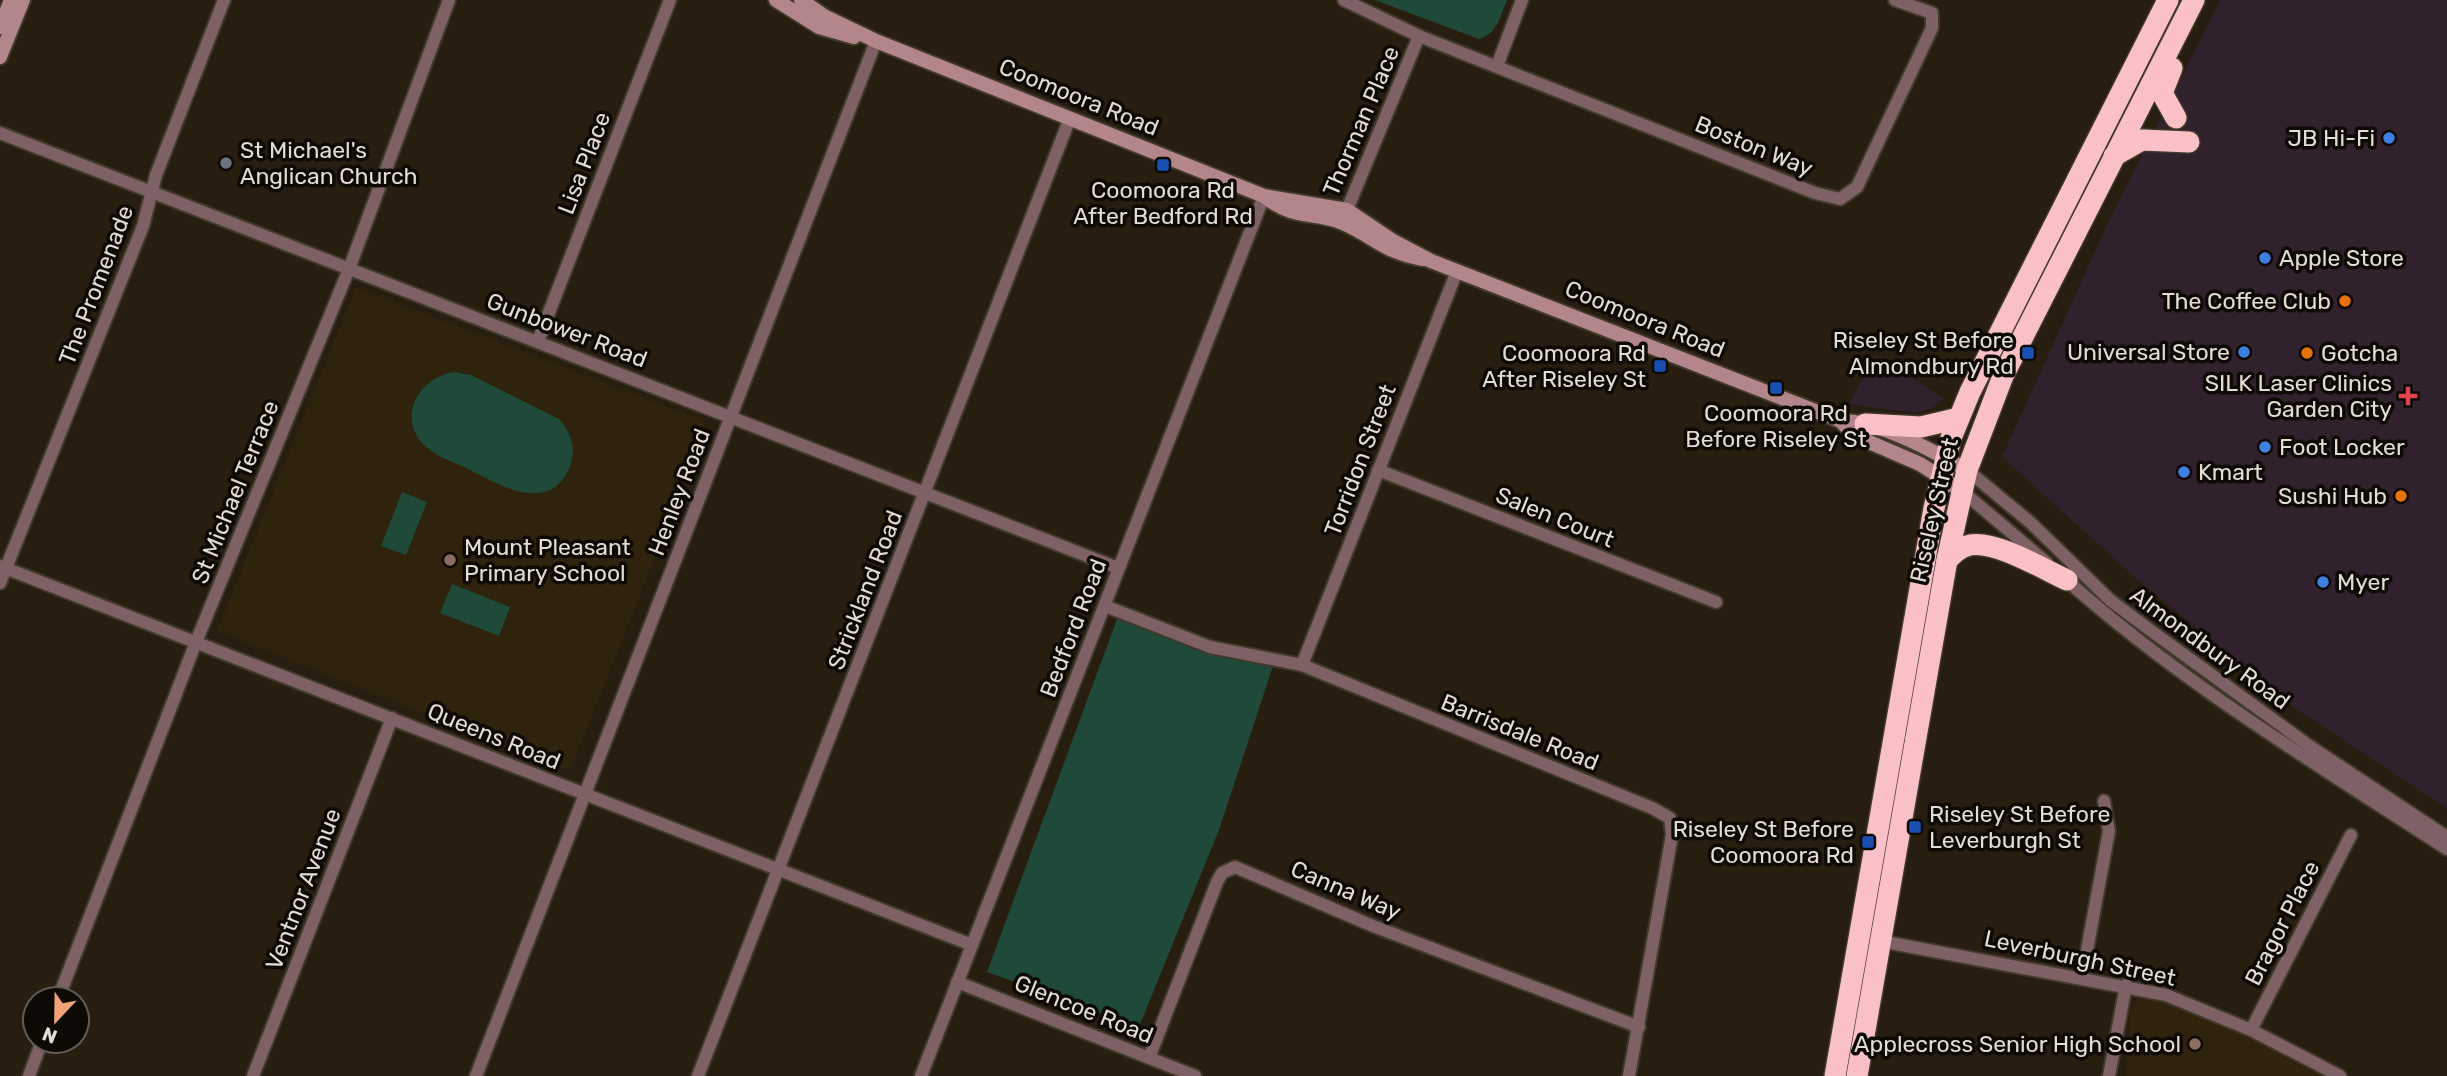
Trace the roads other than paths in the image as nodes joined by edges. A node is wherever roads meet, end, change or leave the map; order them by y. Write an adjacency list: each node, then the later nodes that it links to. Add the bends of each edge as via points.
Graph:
1 (11, 0): 13 (street)
2 (23, 0): 13 (street)
3 (223, 0): 24 (street, The Promenade, via 156,175)
4 (449, 0): 27 (street, St Michael Terrace)
5 (670, 0): 29 (street, Lisa Place)
6 (778, 0): 16 (street, Coomoora Road, via 818,27)
7 (801, 0): 16 (street, Coomoora Road)
8 (1344, 0): 15 (street, Boston Way)
9 (1522, 0): 18 (street)
10 (1895, 0): 18 (street, Boston Way, via 1932,13 1932,28 1857,187 1840,199)
11 (2168, 0): 31 (highway, Riseley Street)
12 (2194, 0): 14 (highway, Riseley Street)
13 (3, 29): 17 (street)
14 (2177, 33): 20 (highway, via 2179,54 2162,93); 23 (highway, Riseley Street)
15 (1419, 36): 18 (street, Boston Way); 26 (street, Thorman Place)
16 (876, 41): 19 (street, Coomoora Road); 30 (street, Henley Road)
17 (0, 57)
18 (1497, 66)
19 (1070, 118): 25 (street, Coomoora Road); 38 (street, Strickland Road)
20 (2176, 118)
21 (0, 133): 24 (street, Gunbower Road)
22 (2189, 142): 23 (highway, via 2142,140)
23 (2114, 156): 36 (highway, Riseley Street, via 2004,376)
24 (153, 194): 27 (street, Gunbower Road); 40 (street, The Promenade)
25 (1264, 196): 26 (street, Coomoora Road); 41 (street, Bedford Road)
26 (1344, 216): 28 (street, Coomoora Road)
27 (349, 269): 29 (street, Gunbower Road); 46 (street, St Michael Terrace)
28 (1457, 271): 32 (street, Coomoora Road); 35 (street, Torridon Street)
29 (538, 341): 30 (street, Gunbower Road)
30 (732, 417): 38 (street, Gunbower Road); 49 (street, Henley Road)
31 (1959, 418): 33 (highway, via 1922,427); 34 (highway, Riseley Street)
32 (1841, 421): 33 (street, Coomoora Road); 34 (street, Coomoora Road, via 1853,435)
33 (1865, 424): 34 (street, Coomoora Road)
34 (1944, 468): 36 (street, Coomoora Road); 37 (street, Coomoora Road); 72 (highway, Riseley Street, via 1906,657)
35 (1378, 470): 44 (street, Salen Court); 47 (street, Torridon Street)
36 (1967, 470): 37 (highway, Riseley Street); 52 (street, Almondbury Road, via 2150,631 2308,745)
37 (1962, 491): 39 (highway, Riseley Street); 42 (street, Almondbury Road)
38 (924, 495): 41 (street, Gunbower Road); 54 (street, Strickland Road)
39 (1947, 559): 42 (highway, via 1967,545 1979,544); 55 (highway, Riseley Street)
40 (3, 567): 43 (street, The Promenade); 46 (street, Queens Road)
41 (1118, 568): 45 (street, Bedford Road)
42 (2067, 580): 53 (street, Almondbury Road, via 2128,633 2300,755)
43 (0, 583)
44 (1716, 602)
45 (1105, 606): 47 (street, Barrisdale Road, via 1210,647); 56 (street, Bedford Road)
46 (196, 642): 48 (street, Queens Road); 59 (street, St Michael Terrace)
47 (1303, 665): 61 (street, Barrisdale Road, via 1670,818 1672,835)
48 (392, 718): 49 (street, Queens Road); 66 (street, Ventnor Avenue)
49 (583, 794): 54 (street, Queens Road); 67 (street, Henley Road)
50 (2104, 800): 57 (street, via 2109,831)
51 (2351, 835): 62 (street, Bragor Place)
52 (2447, 837)
53 (2447, 849)
54 (778, 870): 56 (street, Queens Road); 68 (street, Strickland Road)
55 (1880, 941): 57 (street, Leverburgh Street); 73 (highway, Riseley Street)
56 (972, 945): 58 (street, Bedford Road)
57 (2082, 977): 60 (street, Leverburgh Street)
58 (957, 982): 64 (street, Glencoe Road); 69 (street, Bedford Road)
59 (63, 985)
60 (2126, 985): 62 (street, Leverburgh Street, via 2166,995); 74 (street)
61 (1639, 1027): 64 (street, Canna Way, via 1386,931 1234,867 1217,882); 71 (street, Barrisdale Road)
62 (2251, 1030): 75 (street, Leverburgh Street)
63 (37, 1055): 65 (street)
64 (1149, 1058): 70 (street, Glencoe Road)
65 (29, 1076)
66 (253, 1076)
67 (476, 1076)
68 (698, 1076)
69 (921, 1076)
70 (1195, 1076)
71 (1629, 1076)
72 (1835, 1076)
73 (1857, 1076)
74 (2109, 1076)
75 (2340, 1076)

